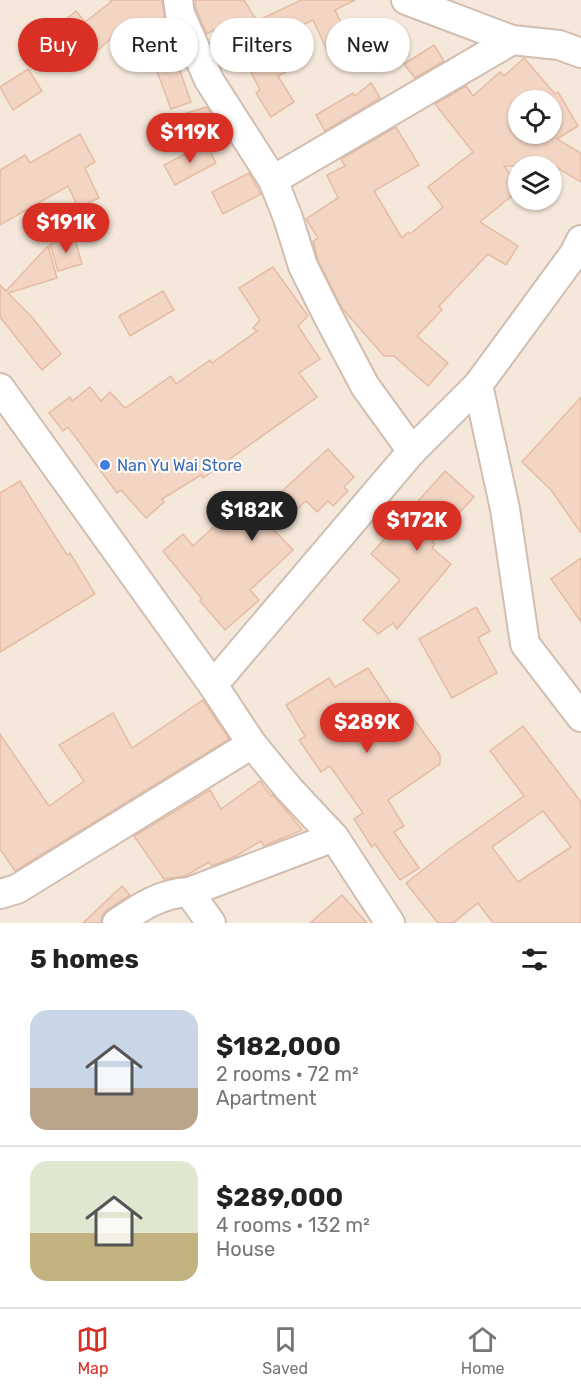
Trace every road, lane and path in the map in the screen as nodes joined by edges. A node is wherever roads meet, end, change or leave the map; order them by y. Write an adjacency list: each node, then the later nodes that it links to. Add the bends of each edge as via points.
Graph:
1 (178, 0): 5 (street, via 180,14 209,80)
2 (406, 0): 3 (street)
3 (512, 40): 4 (street, via 560,45); 5 (street)
4 (581, 53)
5 (273, 180): 9 (street, via 303,266 328,316 365,386)
6 (581, 240): 7 (street)
7 (478, 385): 9 (street); 11 (street, via 505,509 525,644)
8 (0, 388): 10 (street)
9 (412, 451): 10 (street)
10 (213, 685): 12 (street)
11 (581, 717)
12 (252, 744): 13 (street); 15 (street, via 17,889)
13 (334, 837): 14 (street); 18 (street)
14 (189, 892): 16 (street, via 172,892 144,904); 17 (street)
15 (0, 894)
16 (117, 923)
17 (211, 923)
18 (390, 923)

